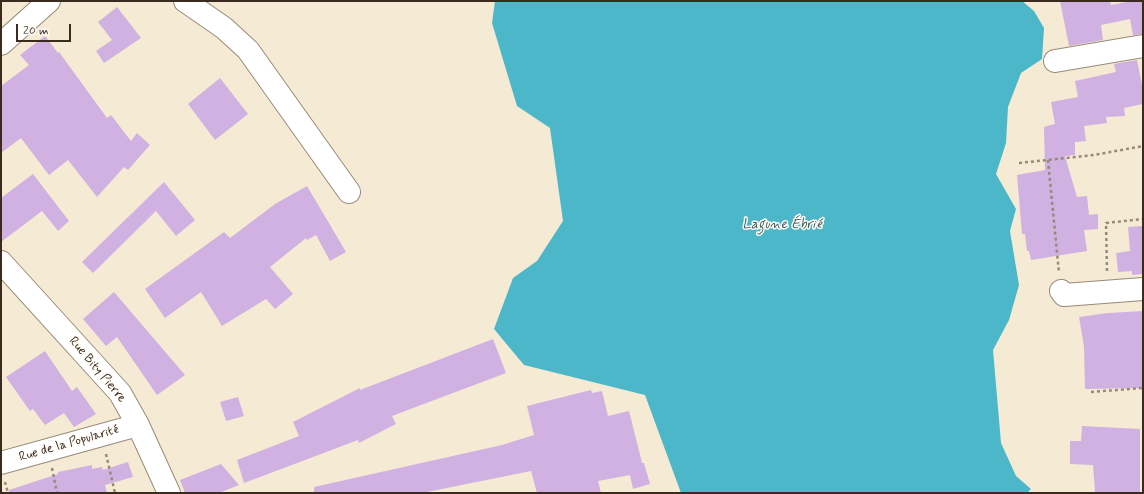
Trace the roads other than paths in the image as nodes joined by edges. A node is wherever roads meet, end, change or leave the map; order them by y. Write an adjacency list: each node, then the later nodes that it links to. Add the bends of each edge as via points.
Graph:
1 (49, 1): 3 (street)
2 (185, 1): 6 (street, via 224,28 248,50)
3 (1, 44)
4 (1143, 46): 5 (street)
5 (1055, 61)
6 (349, 192)
7 (1, 262): 10 (street, Rue Bity Pierre, via 120,393)
8 (1143, 289): 9 (street, via 1064,295)
9 (1061, 291)
10 (138, 425): 11 (street, Rue de la Popularité); 12 (street, Rue Bity Pierre)
11 (1, 463)
12 (169, 493)

